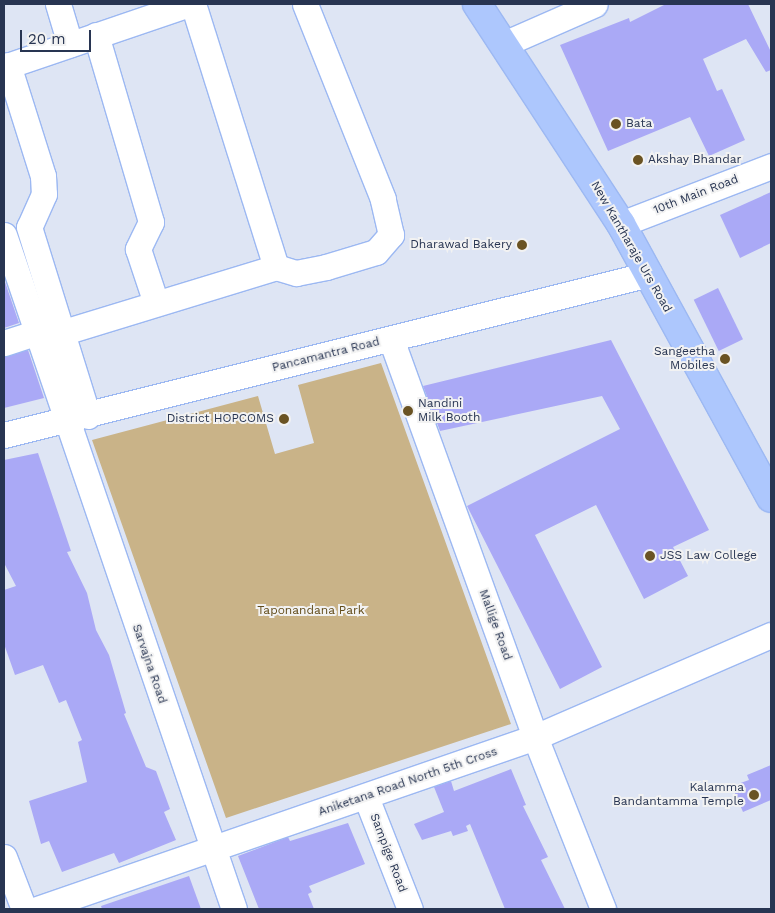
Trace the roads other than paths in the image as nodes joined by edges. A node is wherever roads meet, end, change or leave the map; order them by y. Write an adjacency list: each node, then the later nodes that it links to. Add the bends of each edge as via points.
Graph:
1 (58, 4): 8 (street)
2 (189, 4): 7 (street)
3 (193, 4): 14 (street)
4 (305, 4): 14 (street, via 383,199 391,235 376,252 326,267 296,273)
5 (477, 4): 9 (main road, New Kantharaje Urs Road)
6 (595, 4): 9 (street)
7 (96, 35): 8 (street); 16 (street, via 151,222 138,249)
8 (70, 44): 10 (street)
9 (504, 44): 12 (main road, New Kantharaje Urs Road)
10 (6, 66): 18 (street, via 43,176 44,194 29,227)
11 (771, 166): 12 (street, 10th Main Road)
12 (621, 224): 15 (main road, New Kantharaje Urs Road)
13 (4, 235): 17 (street)
14 (276, 266): 16 (street)
15 (648, 274): 19 (street, Pancamantra Road); 23 (main road, New Kantharaje Urs Road)
16 (156, 303): 18 (street)
17 (38, 332): 20 (street); 21 (street)
18 (64, 332): 21 (street)
19 (391, 338): 21 (street, Pancamantra Road); 25 (street, Mallige Road)
20 (4, 343)
21 (77, 418): 22 (street, Pancamantra Road); 27 (street, Sarvajna Road)
22 (4, 435)
23 (771, 498)
24 (771, 635): 25 (street, Aniketana Road North 5th Cross)
25 (535, 737): 26 (street, Aniketana Road North 5th Cross); 33 (street, Mallige Road)
26 (366, 797): 27 (street, Aniketana Road North 5th Cross); 32 (street, Sampige Road)
27 (213, 851): 30 (street, Aniketana Road North 5th Cross); 31 (street, Sarvajna Road)
28 (4, 856): 29 (street)
29 (24, 909)
30 (37, 909)
31 (234, 909)
32 (410, 909)
33 (603, 909)

